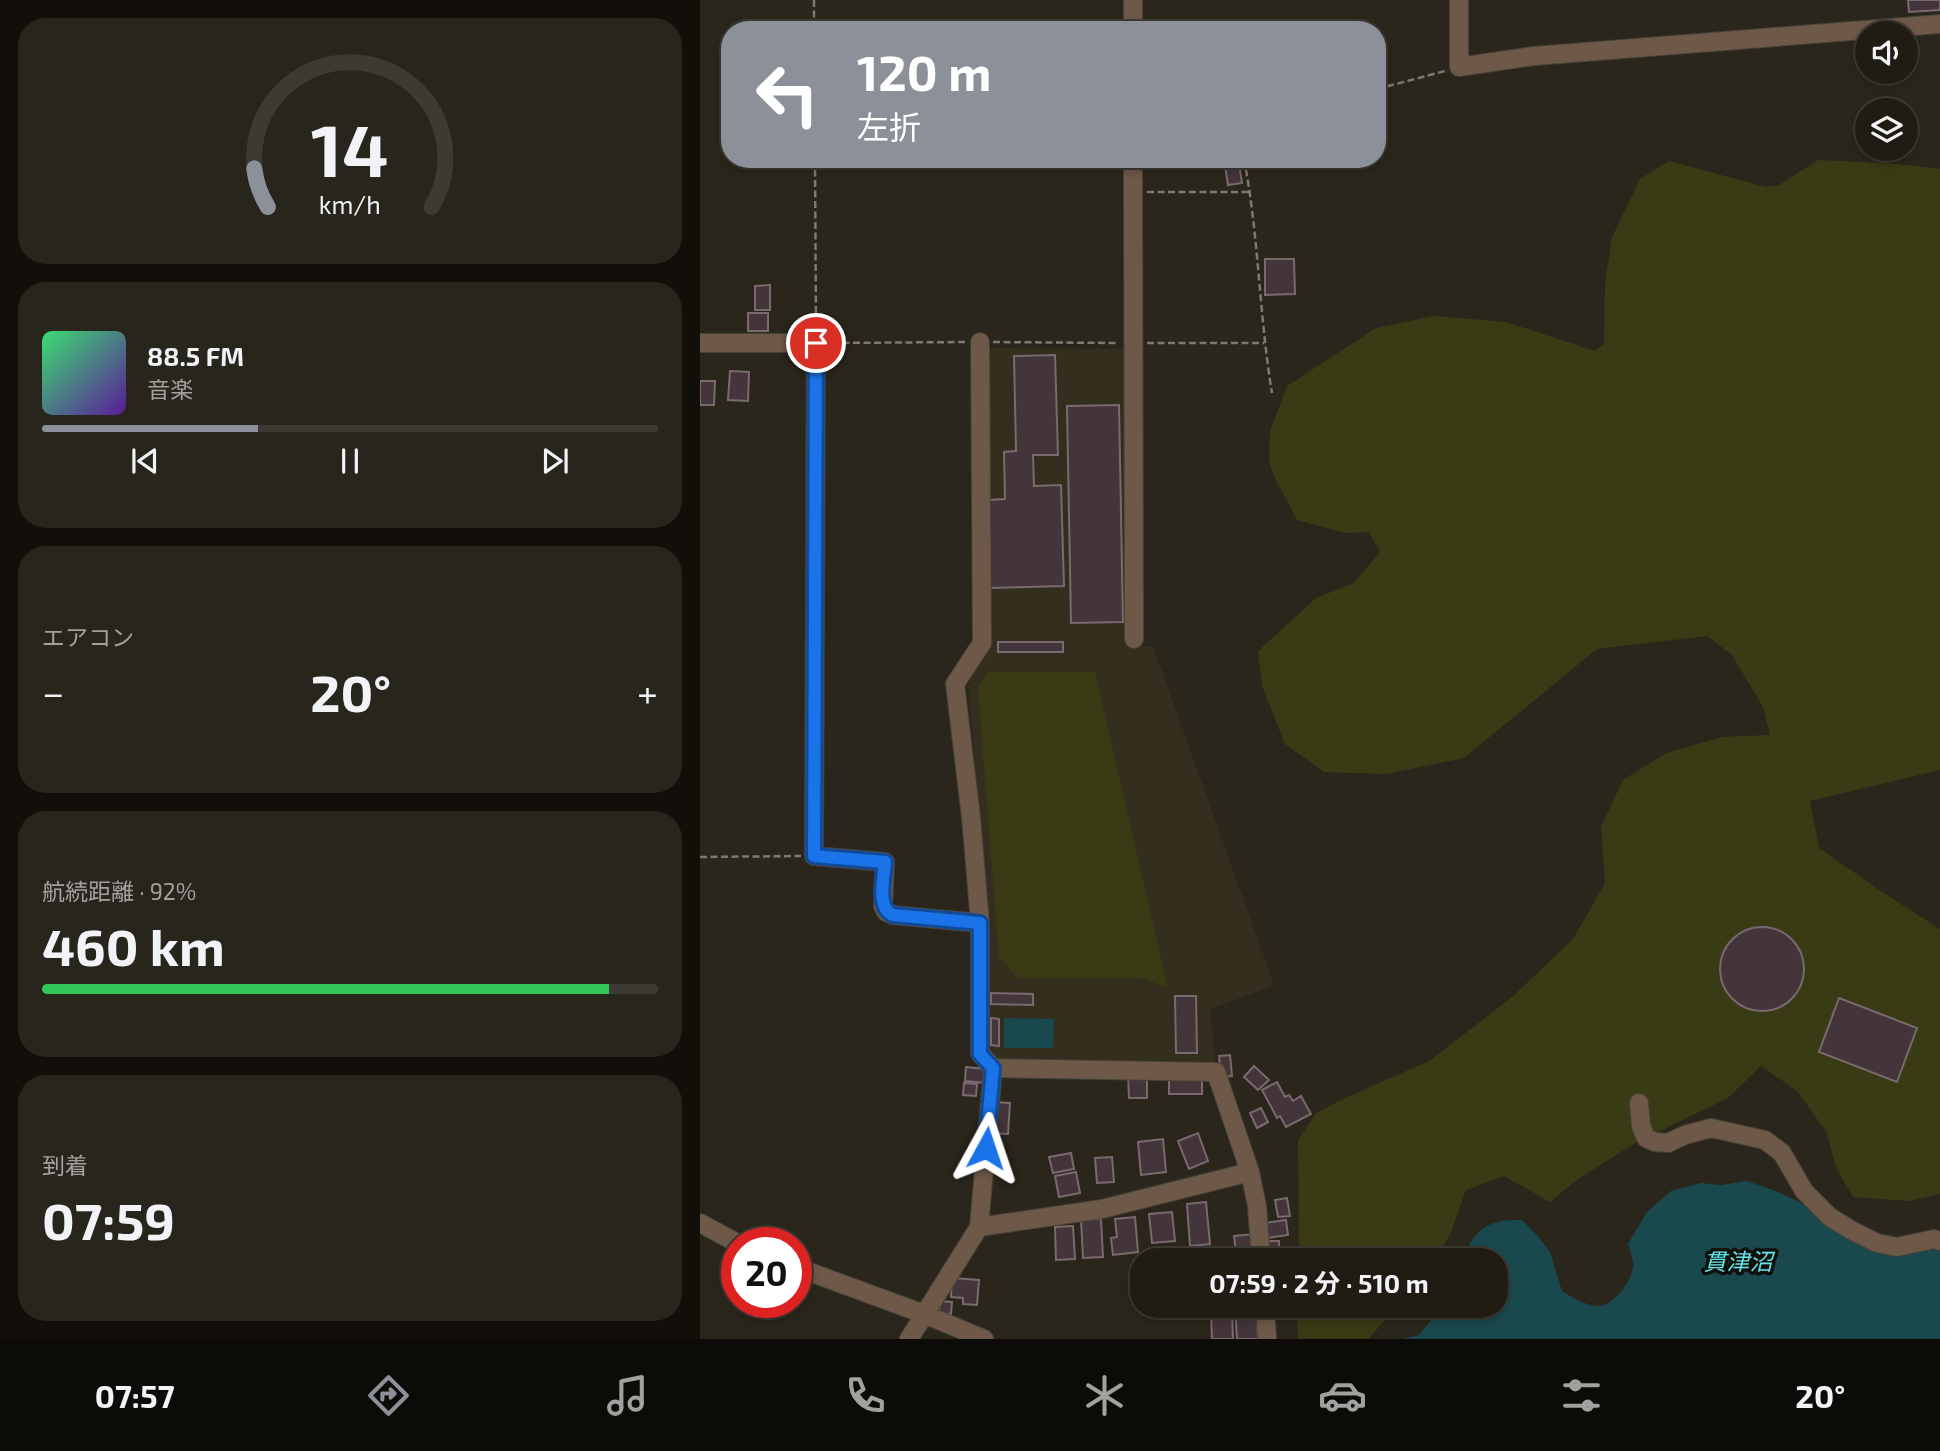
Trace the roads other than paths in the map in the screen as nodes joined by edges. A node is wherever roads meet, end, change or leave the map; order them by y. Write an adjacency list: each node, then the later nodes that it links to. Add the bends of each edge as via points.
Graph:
1 (1133, 0): 3 (street)
2 (1460, 0): 4 (street, via 1460,67 1534,56)
3 (1133, 21)
4 (1940, 24)
5 (1133, 168): 8 (street)
6 (700, 342): 9 (street, via 816,343 814,856 885,862 883,906 893,915)
7 (980, 342): 9 (street, via 982,643 956,684)
8 (1134, 639)
9 (980, 923): 10 (street, via 980,1054)
10 (993, 1068): 12 (street, via 1216,1072); 14 (street)
11 (1639, 1103): 16 (street, via 1646,1138 1668,1143 1711,1128 1765,1140 1782,1153 1804,1191 1851,1230 1897,1247)
12 (1250, 1172): 14 (street, via 1102,1209); 17 (street)
13 (700, 1223): 15 (street)
14 (979, 1227): 19 (street)
15 (721, 1234)
16 (1940, 1241)
17 (1260, 1248)
18 (812, 1273): 19 (street)
19 (924, 1314): 21 (street); 22 (street)
20 (1266, 1318): 23 (street)
21 (909, 1339)
22 (984, 1339)
23 (1267, 1339)

